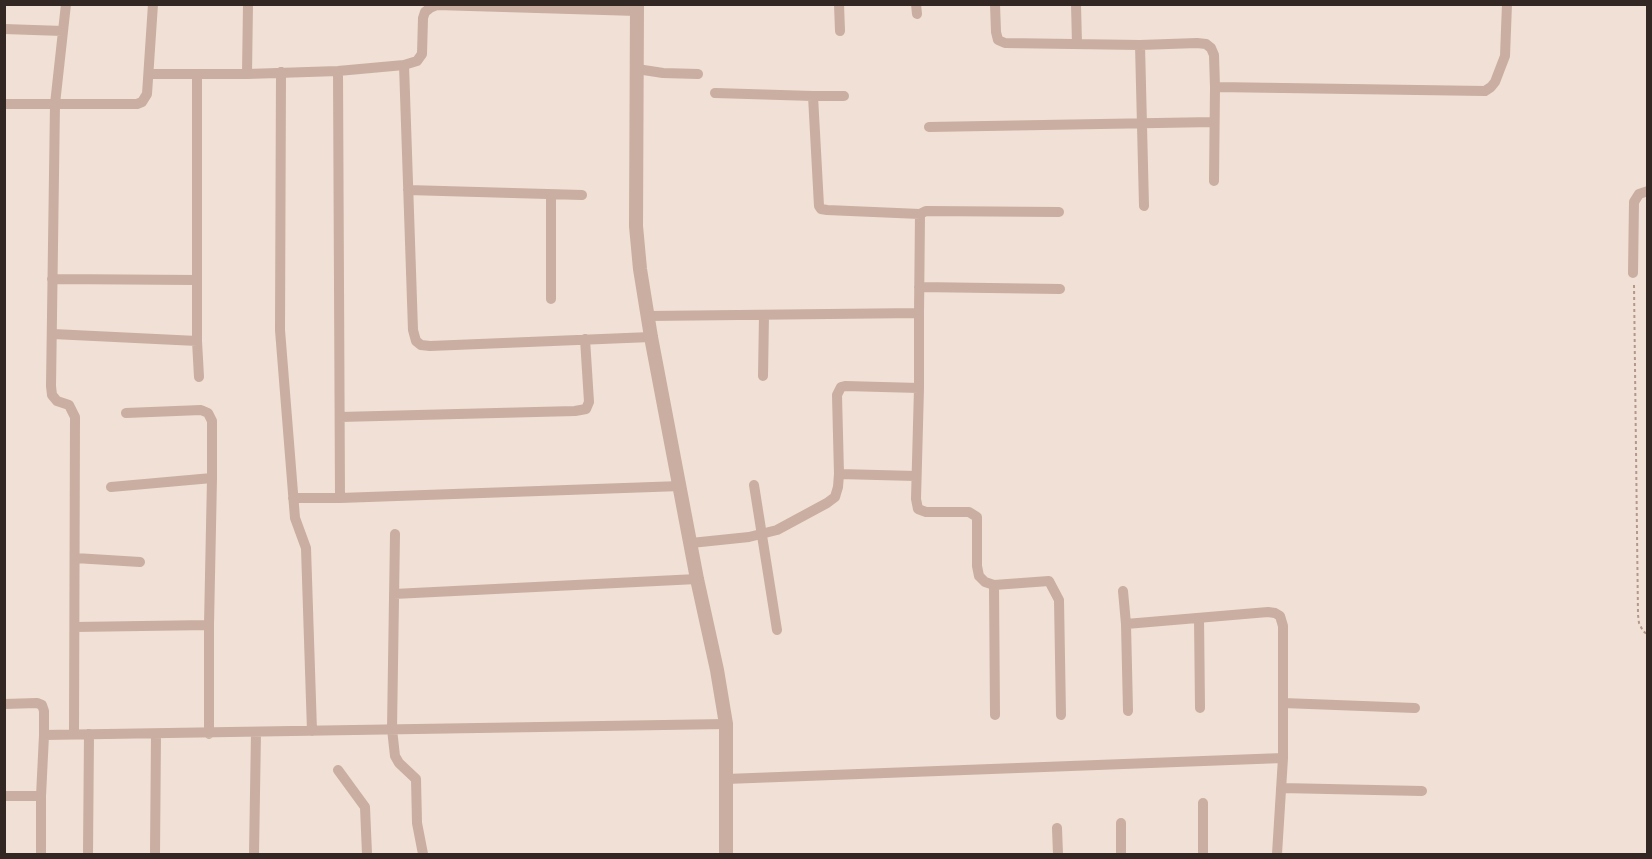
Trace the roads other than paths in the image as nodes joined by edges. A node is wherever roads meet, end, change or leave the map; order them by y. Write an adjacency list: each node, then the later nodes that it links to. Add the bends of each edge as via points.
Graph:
1 (66, 4): 11 (street)
2 (153, 4): 19 (street)
3 (248, 4): 20 (street)
4 (839, 4): 12 (street)
5 (995, 4): 13 (street, via 998,40 1013,44)
6 (1076, 4): 13 (street)
7 (1508, 4): 23 (street, via 1505,56 1495,82 1485,91)
8 (430, 6): 9 (street); 15 (street, via 423,18 422,54 417,61)
9 (637, 8): 16 (street)
10 (4, 29): 11 (street)
11 (63, 31): 28 (street)
12 (840, 31)
13 (1077, 44): 14 (street)
14 (1140, 45): 23 (street, via 1206,44 1214,54); 30 (street)
15 (404, 65): 17 (street); 33 (street)
16 (637, 69): 21 (street); 48 (street, via 636,226)
17 (338, 71): 18 (street); 57 (street)
18 (281, 72): 20 (street); 64 (street, via 280,330)
19 (149, 74): 22 (street); 28 (street, via 145,99 137,104)
20 (247, 74): 22 (street)
21 (698, 74)
22 (197, 75): 42 (street)
23 (1215, 87): 29 (street)
24 (715, 93): 25 (street)
25 (813, 96): 26 (street); 39 (street, via 821,209)
26 (844, 96)
27 (4, 104): 28 (street)
28 (55, 104): 41 (street)
29 (1214, 122): 30 (street); 32 (street)
30 (1140, 123): 31 (street); 37 (street)
31 (929, 127)
32 (1214, 182)
33 (408, 190): 35 (street); 51 (street, via 416,341 430,346)
34 (1647, 191): 40 (street, via 1634,202)
35 (550, 195): 36 (street); 45 (street)
36 (582, 195)
37 (1144, 206)
38 (1059, 212): 39 (street)
39 (920, 214): 43 (street)
40 (1633, 273)
41 (52, 279): 42 (street); 49 (street)
42 (197, 280): 52 (street)
43 (919, 287): 44 (street); 46 (street)
44 (1060, 289)
45 (551, 299)
46 (919, 313): 47 (street); 55 (street)
47 (764, 315): 48 (street); 53 (street)
48 (648, 316): 50 (street)
49 (53, 334): 52 (street); 69 (street, via 52,395 69,405 75,417)
50 (651, 337): 51 (street); 62 (street)
51 (585, 339): 57 (street, via 589,402 586,409)
52 (197, 341): 54 (street)
53 (763, 376)
54 (200, 377)
55 (919, 388): 58 (street, via 845,386 838,390); 59 (street)
56 (126, 413): 60 (street, via 208,413 212,421)
57 (340, 417): 65 (street)
58 (839, 474): 59 (street); 67 (street, via 835,497 791,524)
59 (916, 476): 72 (street, via 918,509 969,512 977,517 979,576)
60 (213, 478): 63 (street); 77 (street)
61 (754, 485): 67 (street)
62 (681, 486): 65 (street); 68 (street)
63 (111, 487)
64 (293, 498): 65 (street); 89 (street, via 295,518 306,548)
65 (340, 498)
66 (395, 534): 74 (street)
67 (762, 535): 68 (street); 79 (street)
68 (692, 543): 71 (street)
69 (75, 558): 70 (street); 78 (street)
70 (140, 562)
71 (697, 579): 74 (street); 87 (street)
72 (993, 585): 85 (street); 86 (street, via 1049,581 1059,600)
73 (1123, 591): 76 (street)
74 (394, 594): 88 (street)
75 (1199, 618): 76 (street); 80 (street, via 1268,612 1280,616); 82 (street)
76 (1126, 624): 84 (street)
77 (209, 626): 78 (street); 94 (street)
78 (75, 627): 91 (street)
79 (777, 630)
80 (1283, 703): 83 (street); 96 (street)
81 (4, 704): 95 (street, via 42,705)
82 (1200, 708)
83 (1415, 708)
84 (1128, 711)
85 (995, 715)
86 (1061, 716)
87 (726, 724): 88 (street); 98 (street)
88 (392, 729): 89 (street); 111 (street, via 395,756 416,779 417,823)
89 (312, 731): 90 (street)
90 (256, 732): 94 (street); 109 (street)
91 (74, 734): 92 (street); 95 (street)
92 (89, 734): 93 (street); 107 (street)
93 (156, 734): 94 (street); 108 (street)
94 (209, 734)
95 (44, 735): 102 (street)
96 (1283, 758): 98 (street); 99 (street)
97 (338, 770): 110 (street, via 365,807)
98 (726, 778): 112 (street)
99 (1281, 788): 100 (street); 116 (street)
100 (1422, 791)
101 (4, 796): 102 (street)
102 (41, 796): 106 (street)
103 (1203, 803): 115 (street)
104 (1120, 823): 114 (street)
105 (1057, 828): 113 (street)
106 (40, 855)
107 (88, 855)
108 (155, 855)
109 (254, 855)
110 (367, 855)
111 (423, 855)
112 (726, 855)
113 (1058, 855)
114 (1121, 855)
115 (1203, 855)
116 (1277, 855)

